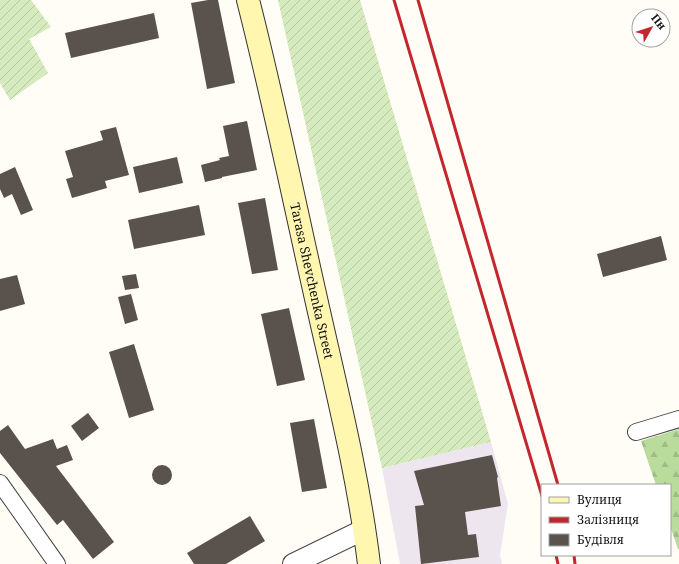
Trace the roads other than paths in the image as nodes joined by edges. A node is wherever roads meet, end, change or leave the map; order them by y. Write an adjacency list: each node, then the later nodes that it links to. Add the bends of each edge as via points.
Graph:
1 (248, 0): 5 (main road, Tarasa Shevchenka Street, via 272,95)
2 (679, 418): 3 (street)
3 (636, 432)
4 (0, 483): 6 (street)
5 (365, 529): 7 (street); 8 (main road, Tarasa Shevchenka Street)
6 (57, 564)
7 (293, 564)
8 (370, 564)

